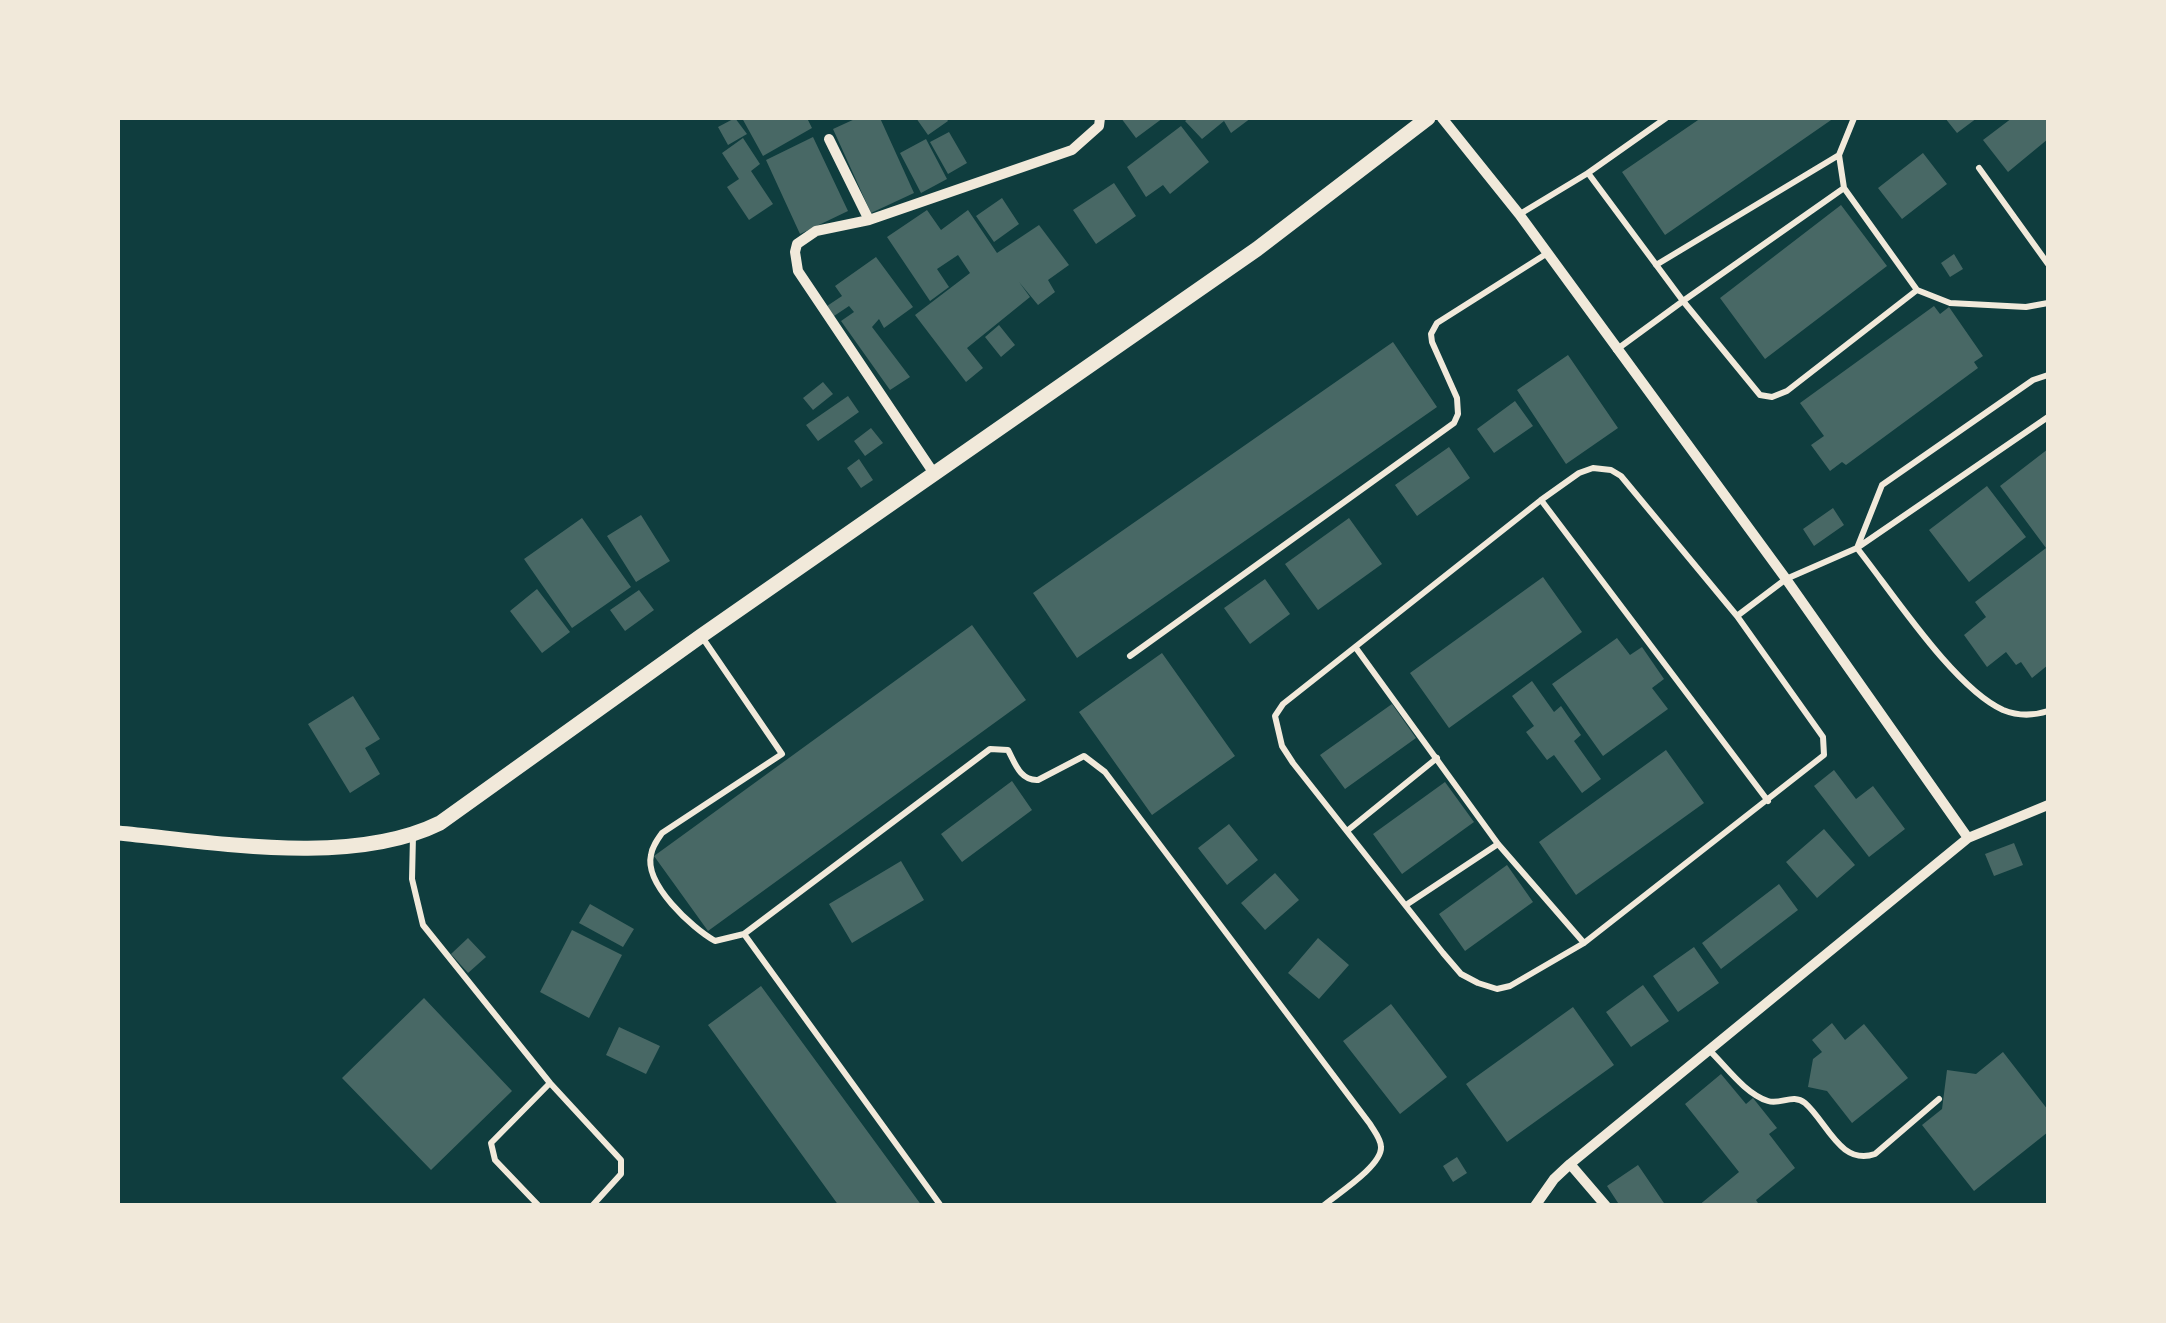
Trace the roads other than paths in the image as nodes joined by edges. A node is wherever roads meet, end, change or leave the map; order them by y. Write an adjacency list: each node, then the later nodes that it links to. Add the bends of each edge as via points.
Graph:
1 (1100, 118): 12 (street, via 1072,150)
2 (1428, 118): 22 (street, via 1257,249)
3 (1442, 118): 11 (street)
4 (1666, 118): 9 (lane)
5 (1854, 118): 7 (lane)
6 (829, 138): 12 (street)
7 (1839, 155): 10 (lane); 14 (lane)
8 (1979, 168): 15 (lane)
9 (1588, 173): 11 (lane); 14 (lane)
10 (1844, 188): 16 (lane); 17 (lane)
11 (1518, 214): 13 (street)
12 (869, 220): 22 (street, via 801,238 795,262)
13 (1546, 254): 19 (street); 29 (lane, via 1431,334 1459,406 1454,423)
14 (1656, 264): 17 (lane)
15 (2048, 264)
16 (1917, 290): 17 (lane, via 1772,397 1760,395); 18 (lane, via 1950,303)
17 (1683, 302): 19 (lane)
18 (2048, 303)
19 (1616, 350): 25 (street)
20 (2048, 375): 24 (lane, via 1882,486)
21 (2048, 416): 24 (lane)
22 (935, 475): 27 (street)
23 (1541, 500): 26 (lane, via 1578,473 1611,470); 28 (lane); 32 (lane)
24 (1857, 548): 25 (lane); 30 (lane, via 1978,695 2006,711)
25 (1786, 579): 26 (lane); 37 (street)
26 (1737, 616): 32 (lane, via 1826,746 1820,761)
27 (702, 636): 36 (street); 40 (lane, via 782,754 662,833 650,854 651,870 666,897 705,936 715,941)
28 (1356, 648): 31 (lane); 34 (lane, via 1275,716 1282,746)
29 (1130, 656)
30 (2048, 711)
31 (1437, 758): 34 (lane); 38 (lane)
32 (1768, 801): 41 (lane)
33 (2048, 805): 37 (street)
34 (1347, 831): 39 (lane)
35 (118, 833): 36 (street, via 263,847 373,845)
36 (413, 836): 43 (lane, via 412,880 423,925)
37 (1968, 838): 42 (street)
38 (1498, 844): 39 (lane); 41 (lane)
39 (1406, 905): 41 (lane, via 1461,974 1486,987 1510,986)
40 (744, 934): 48 (lane); 49 (lane, via 990,749 1008,750 1030,780 1084,756 1105,772 1381,1143 1368,1171)
41 (1584, 943)
42 (1708, 1049): 44 (lane, via 1768,1101 1802,1101 1839,1144 1862,1158); 45 (street)
43 (550, 1082): 46 (lane, via 491,1143 494,1160); 47 (lane, via 621,1160 621,1174)
44 (1940, 1100)
45 (1570, 1164): 50 (street); 51 (street)
46 (539, 1206)
47 (592, 1206)
48 (941, 1206)
49 (1323, 1206)
50 (1535, 1206)
51 (1606, 1206)

